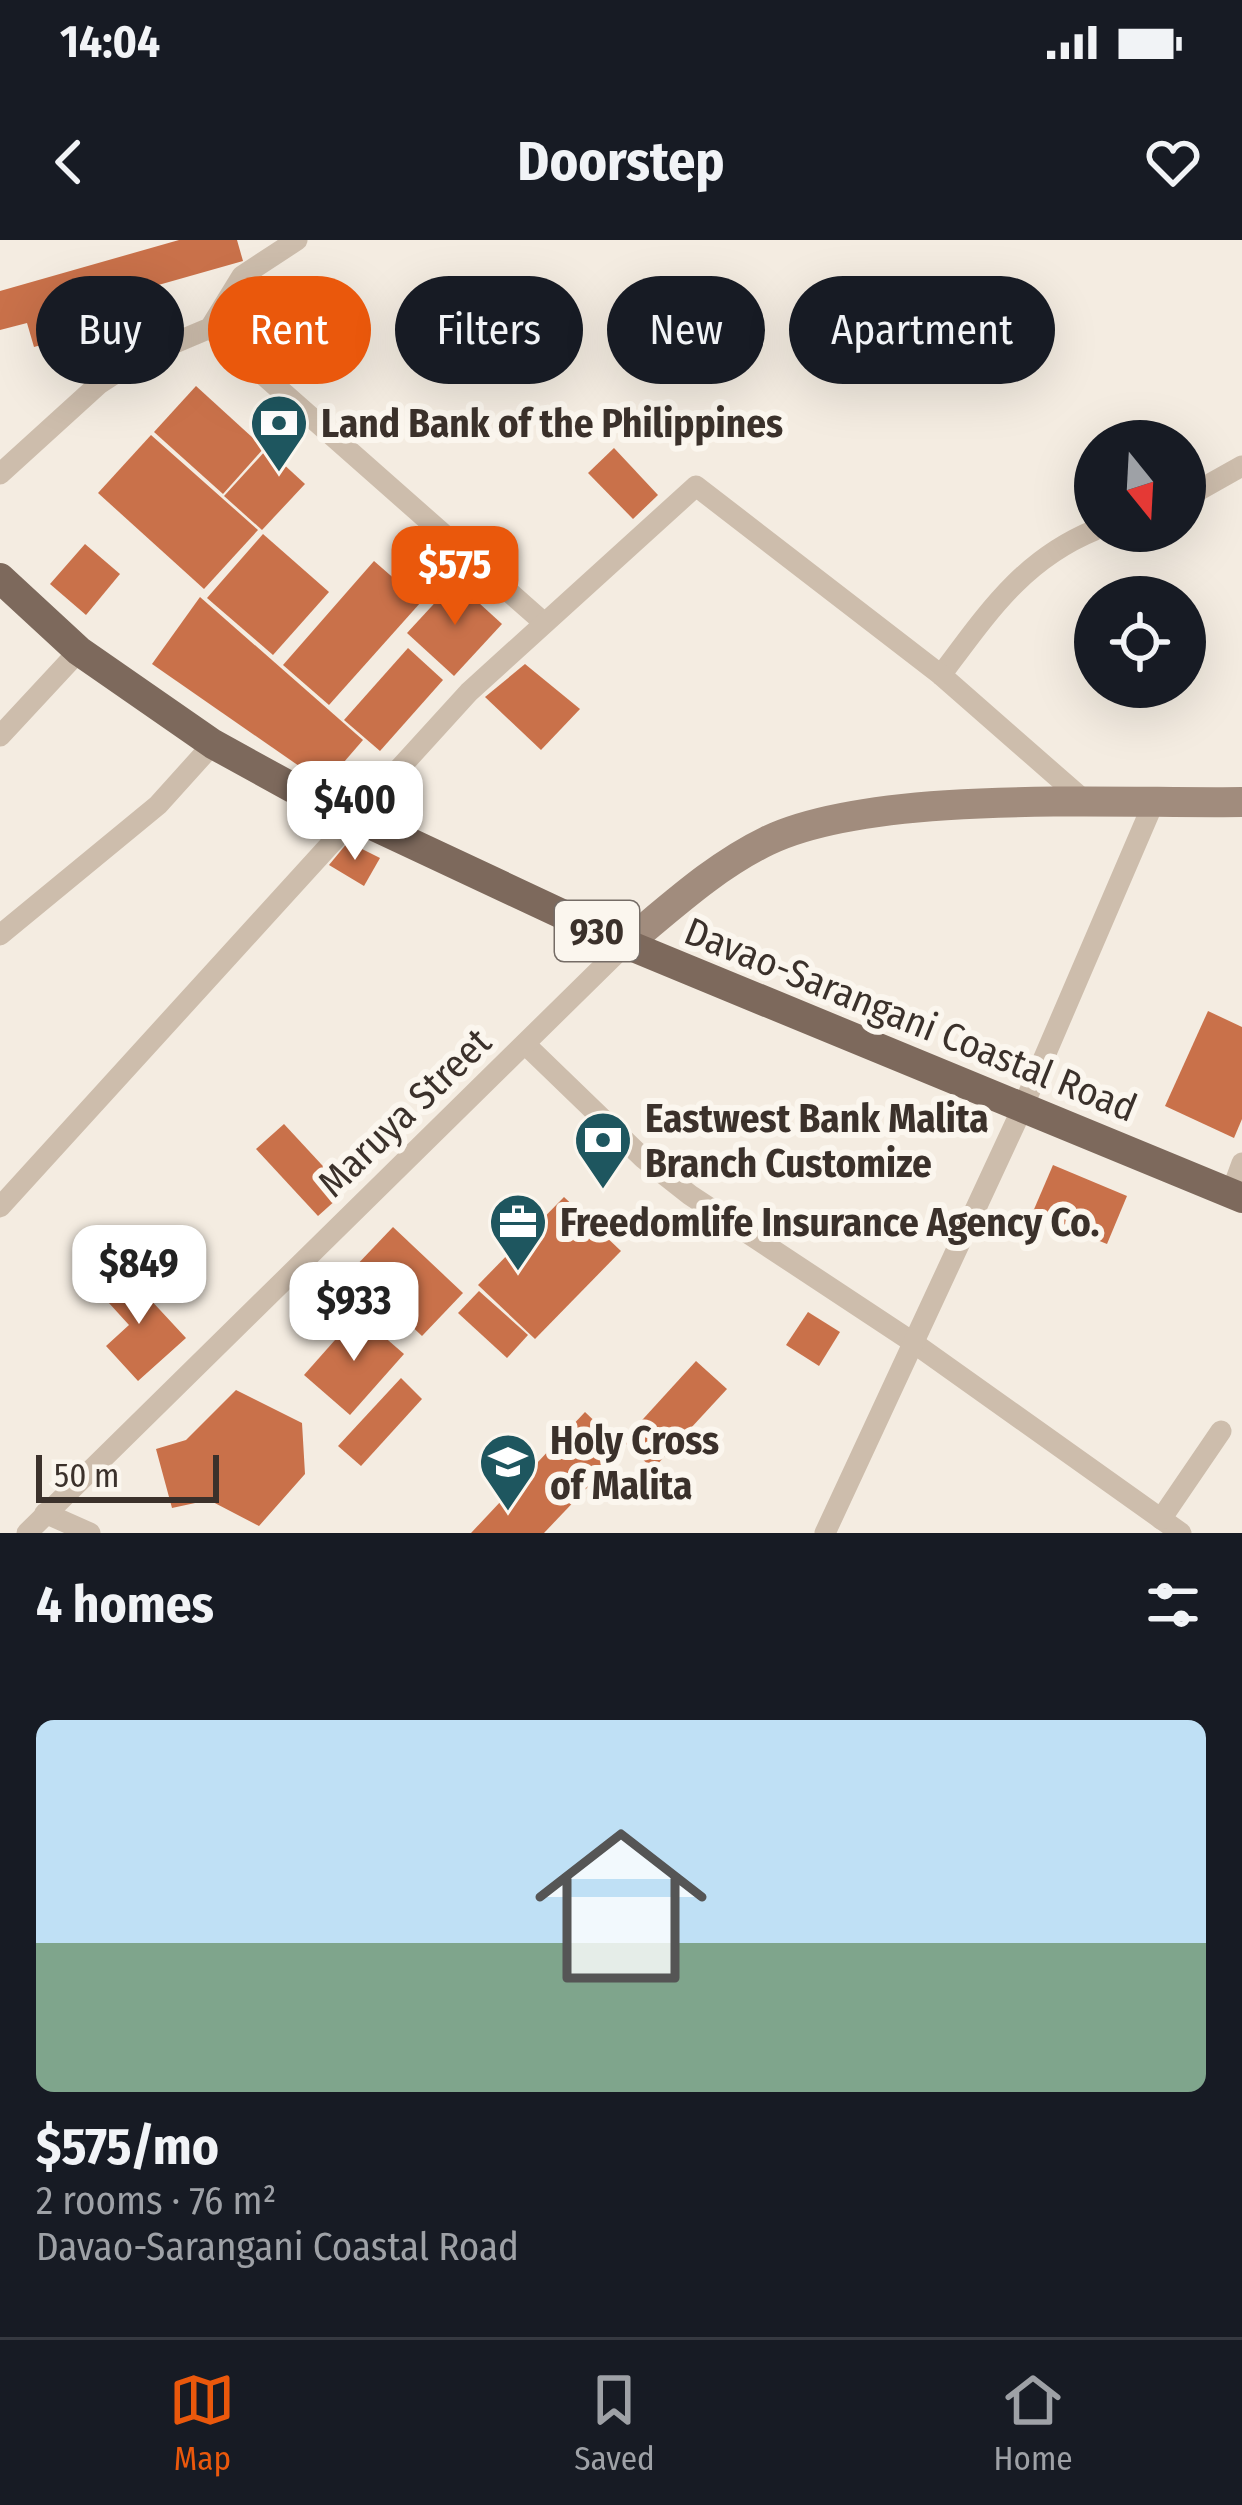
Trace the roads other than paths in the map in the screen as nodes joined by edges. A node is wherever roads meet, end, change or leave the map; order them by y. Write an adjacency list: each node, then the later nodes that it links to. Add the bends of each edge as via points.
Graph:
1 (297, 240): 2 (street)
2 (242, 276)
3 (208, 329): 6 (street, via 99,384)
4 (273, 384): 10 (street)
5 (1242, 466): 7 (street)
6 (0, 474)
7 (1206, 486)
8 (1074, 539): 12 (street, via 1026,569)
9 (0, 578): 11 (main road, Davao-Sarangani Coastal Road / 930)
10 (542, 621): 12 (street, via 696,486); 18 (street)
11 (79, 651): 13 (street); 14 (main road, Davao-Sarangani Coastal Road / 930)
12 (941, 675): 17 (street)
13 (0, 736)
14 (213, 744): 18 (main road, Davao-Sarangani Coastal Road / 930); 19 (street, via 158,805)
15 (1242, 802): 16 (main road)
16 (1153, 804): 17 (main road); 22 (street)
17 (1089, 805): 20 (main road, via 869,812 803,827 727,864)
18 (354, 818): 20 (main road, Davao-Sarangani Coastal Road / 930); 24 (street)
19 (0, 935)
20 (626, 944): 21 (street, Maruya Street); 22 (main road, Davao-Sarangani Coastal Road / 930)
21 (525, 1044): 25 (street, via 690,1195); 27 (street, Maruya Street)
22 (1022, 1109): 23 (main road, Davao-Sarangani Coastal Road / 930); 25 (street)
23 (1238, 1185)
24 (0, 1207)
25 (911, 1342): 28 (street); 31 (street)
26 (1221, 1431): 28 (street)
27 (45, 1513): 29 (street, Maruya Street); 30 (street)
28 (1161, 1519): 32 (street)
29 (27, 1533)
30 (90, 1533)
31 (825, 1533)
32 (1181, 1533)

